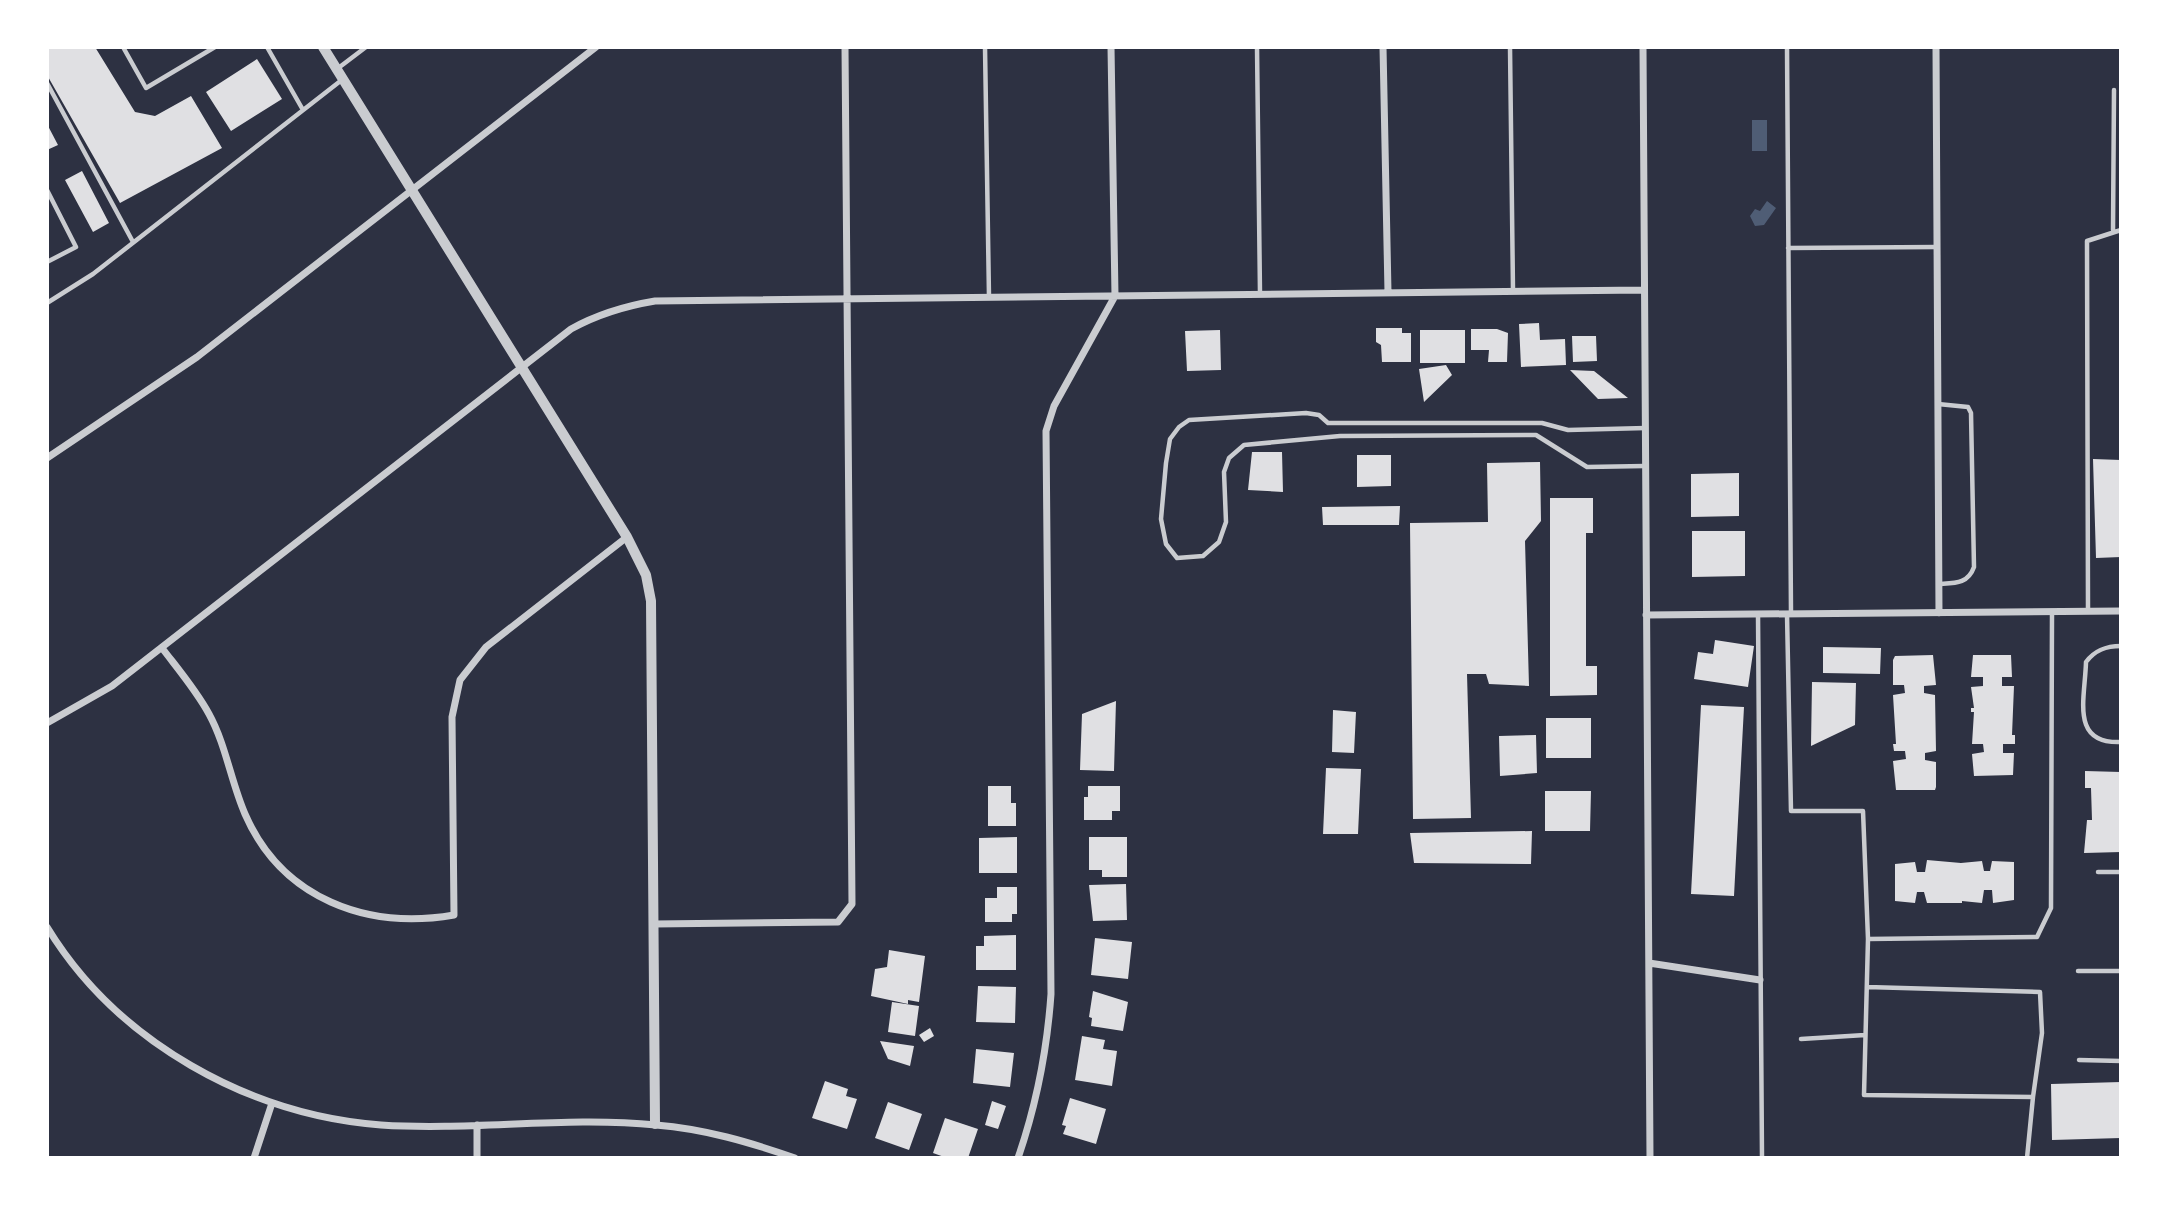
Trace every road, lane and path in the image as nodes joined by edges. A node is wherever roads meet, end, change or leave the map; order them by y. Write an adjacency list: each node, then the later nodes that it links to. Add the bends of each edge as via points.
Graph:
1 (123, 47): 2 (lane, via 146,88)
2 (215, 47)
3 (267, 47): 19 (lane)
4 (323, 47): 16 (street)
5 (366, 47): 16 (lane)
6 (596, 47): 21 (street)
7 (845, 47): 34 (street)
8 (985, 47): 33 (lane)
9 (1111, 47): 32 (street)
10 (1257, 47): 31 (lane)
11 (1383, 47): 30 (street)
12 (1510, 47): 29 (lane)
13 (1643, 47): 28 (street)
14 (1787, 47): 26 (lane)
15 (1936, 47): 25 (street)
16 (340, 74): 19 (lane); 21 (street)
17 (47, 83): 24 (lane)
18 (2115, 90): 22 (lane)
19 (303, 110): 24 (lane)
20 (47, 190): 27 (lane, via 76,247)
21 (412, 190): 36 (street); 39 (street, via 197,357)
22 (2113, 230): 23 (lane); 43 (lane, via 2087,241)
23 (2121, 230)
24 (133, 243): 35 (lane)
25 (1937, 247): 26 (lane); 37 (street)
26 (1788, 248): 48 (lane)
27 (47, 262)
28 (1644, 290): 29 (street); 38 (street)
29 (1513, 291): 30 (street)
30 (1388, 292): 31 (street)
31 (1260, 294): 32 (street)
32 (1115, 296): 33 (street); 75 (street, via 1054,406 1046,431 1051,993 1039,1090)
33 (989, 297): 34 (street)
34 (849, 299): 36 (street, via 630,305 571,329); 56 (street, via 852,904 838,922)
35 (47, 303)
36 (522, 367): 41 (street); 51 (street)
37 (1938, 404): 42 (street); 42 (lane, via 1962,404 1971,413 1975,567 1961,582)
38 (1646, 428): 40 (street); 40 (lane, via 1328,423 1307,413 1189,420 1170,439 1161,519 1166,544 1177,558 1203,556 1219,542 1226,522 1224,471 1229,458 1244,445 1340,436 1536,435 1587,467)
39 (47, 458)
40 (1645, 466): 49 (street)
41 (627, 537): 51 (street, via 486,647 460,680 452,717 454,915 404,921 379,918 332,903 290,876 258,838 208,713); 56 (street, via 646,575 651,601)
42 (1939, 584): 46 (street)
43 (2088, 611): 44 (street); 45 (street)
44 (2121, 611)
45 (2052, 612): 46 (street); 58 (lane, via 2051,908 2037,937)
46 (1939, 613): 48 (street)
47 (1758, 614): 48 (street); 49 (street); 62 (lane)
48 (1789, 614): 58 (lane, via 1791,811 1863,811)
49 (1646, 615): 59 (street)
50 (2121, 646): 53 (lane, via 2106,646 2086,662 2084,727 2098,740)
51 (162, 648): 52 (street, via 113,686)
52 (47, 723)
53 (2121, 742)
54 (2098, 872): 55 (lane)
55 (2121, 872)
56 (654, 924): 70 (street)
57 (47, 927): 69 (street, via 77,968 129,1022 203,1073)
58 (1868, 939): 63 (lane)
59 (1649, 963): 62 (street); 76 (street)
60 (2078, 971): 61 (lane)
61 (2121, 971)
62 (1760, 980): 77 (lane)
63 (1867, 987): 64 (lane); 68 (lane, via 2040,992 2042,1033)
64 (1865, 1035): 65 (lane); 68 (lane, via 1864,1095)
65 (1801, 1039)
66 (2079, 1060): 67 (lane)
67 (2121, 1061)
68 (2033, 1097): 78 (lane)
69 (272, 1103): 71 (street, via 382,1125); 72 (street)
70 (655, 1124): 71 (street); 74 (street, via 707,1131)
71 (477, 1125): 73 (street)
72 (254, 1158)
73 (477, 1158)
74 (795, 1158)
75 (1018, 1158)
76 (1650, 1158)
77 (1762, 1158)
78 (2027, 1158)

